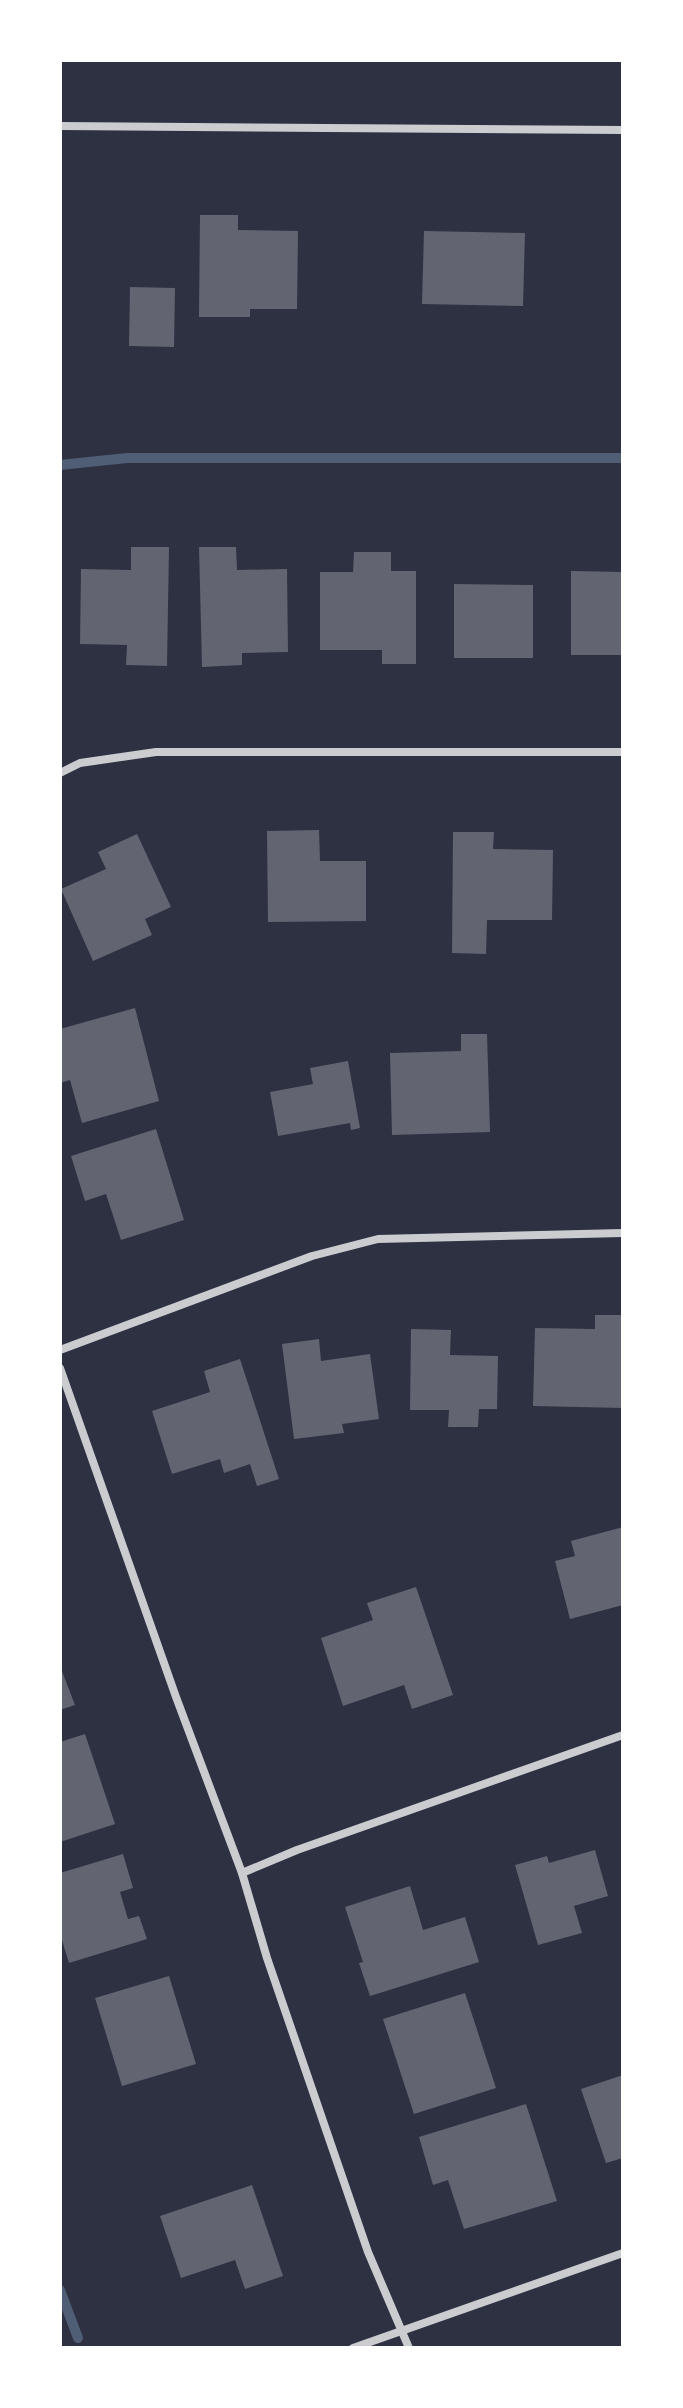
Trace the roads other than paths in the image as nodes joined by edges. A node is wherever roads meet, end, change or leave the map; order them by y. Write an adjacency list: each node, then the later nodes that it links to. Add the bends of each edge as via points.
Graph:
1 (60, 126): 2 (street)
2 (623, 130)
3 (623, 752): 4 (street, via 156,752 80,763)
4 (60, 773)
5 (623, 1233): 6 (street, via 378,1239 312,1256)
6 (60, 1350)
7 (60, 1368): 9 (street)
8 (623, 1735): 9 (street)
9 (242, 1873): 11 (street, via 368,2252)
10 (623, 2253): 11 (street)
11 (403, 2331): 12 (street); 13 (street)
12 (353, 2348)
13 (409, 2348)

